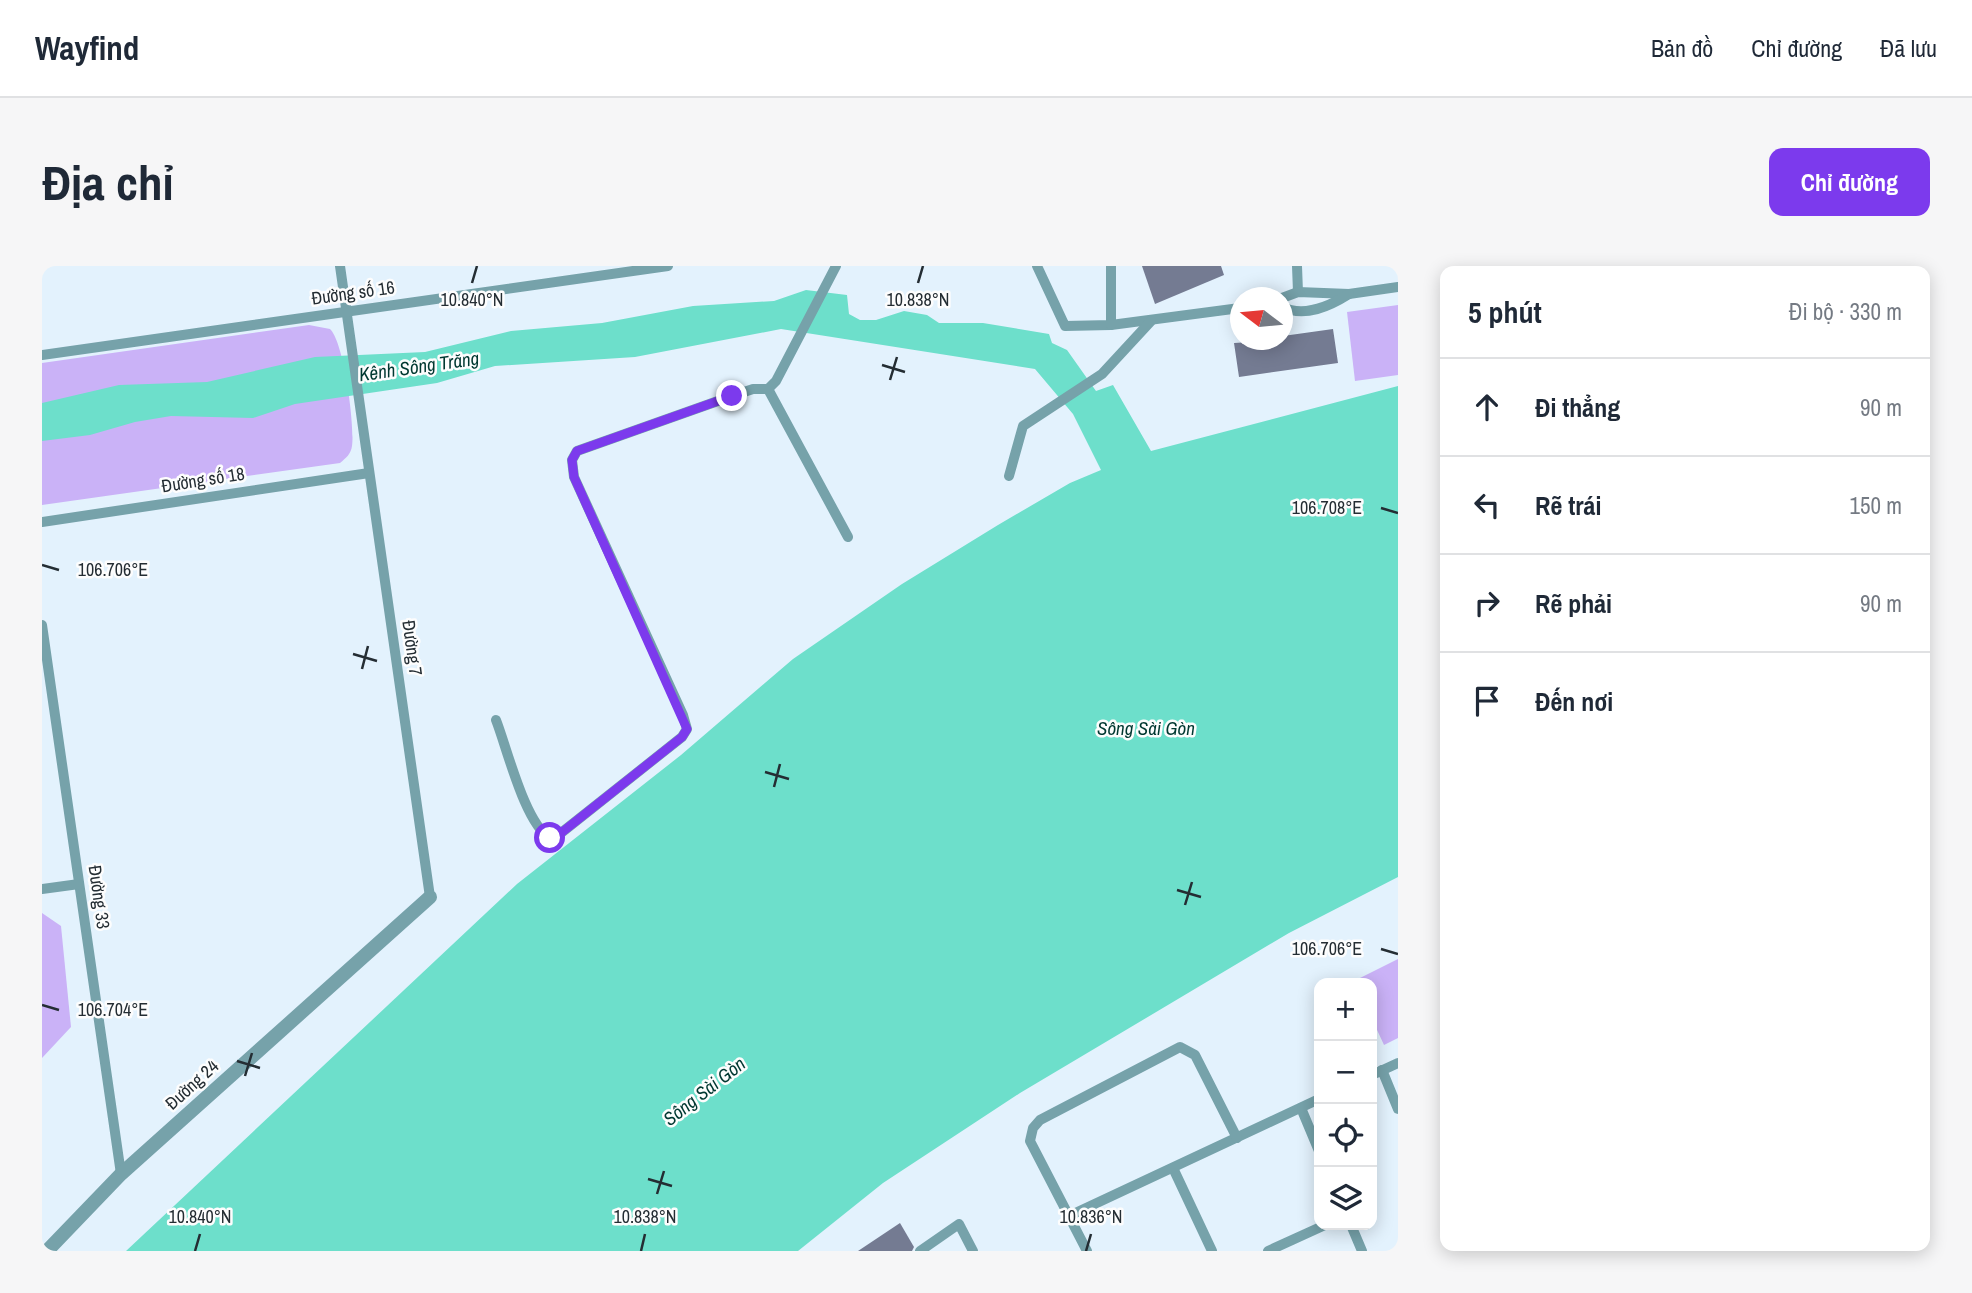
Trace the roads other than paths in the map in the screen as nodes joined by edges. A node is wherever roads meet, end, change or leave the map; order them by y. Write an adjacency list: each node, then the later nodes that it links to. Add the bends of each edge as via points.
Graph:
1 (340, 266): 12 (street, Đường 7)
2 (668, 266): 12 (street, Đường số 16)
3 (836, 266): 17 (street)
4 (1037, 266): 15 (street, via 1065,326)
5 (1111, 266): 15 (street)
6 (1297, 266): 8 (street)
7 (1398, 287): 10 (street)
8 (1298, 292): 9 (street); 10 (street)
9 (1293, 294)
10 (1349, 294): 13 (street, via 1327,308)
11 (1230, 310): 14 (street)
12 (346, 312): 16 (street, Đường số 16); 18 (street, Đường 7)
13 (1293, 312)
14 (1152, 321): 15 (street); 19 (street, via 1102,374 1023,426)
15 (1111, 325)
16 (42, 355)
17 (768, 389): 21 (street); 23 (street, via 753,389 590,446 577,451 572,460 574,477 683,715 687,729 682,737 550,838 539,831 532,816)
18 (369, 473): 20 (street, Đường số 18); 26 (street, Đường 7)
19 (1010, 476)
20 (42, 522)
21 (848, 537)
22 (42, 625): 24 (street, Đường 33)
23 (496, 720)
24 (79, 884): 25 (street); 35 (street, Đường 33)
25 (42, 889)
26 (430, 897): 35 (street, Đường 24)
27 (1398, 1063): 28 (street)
28 (1377, 1073): 31 (street)
29 (1314, 1102): 30 (street)
30 (1301, 1108): 32 (street); 33 (street)
31 (1398, 1109)
32 (1237, 1138): 34 (street); 36 (street, via 1195,1055 1180,1047 1040,1121 1031,1135 1032,1144)
33 (1314, 1139)
34 (1173, 1167): 36 (street); 43 (street)
35 (121, 1174): 39 (street, Đường 24)
36 (1069, 1216): 42 (street)
37 (1314, 1230): 44 (street)
38 (1353, 1230): 45 (street)
39 (47, 1251)
40 (920, 1251): 41 (street, via 959,1224)
41 (973, 1251)
42 (1087, 1251)
43 (1212, 1251)
44 (1268, 1251)
45 (1362, 1251)

